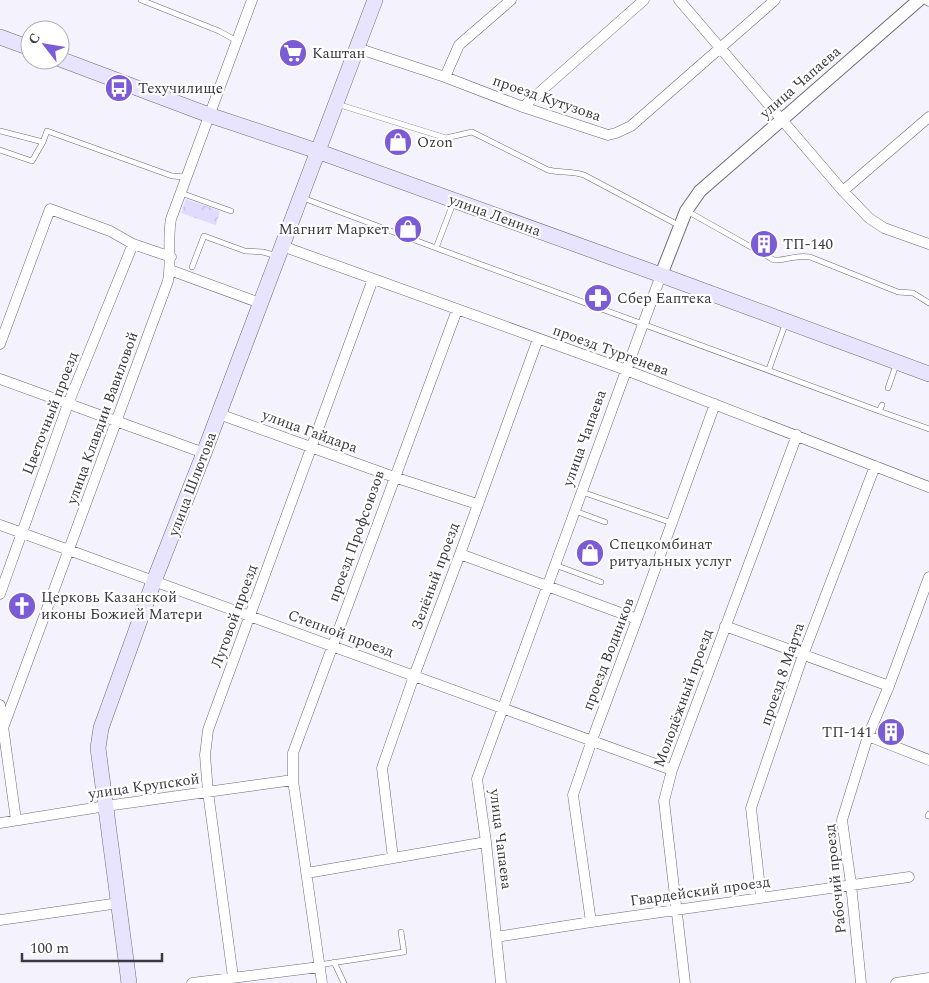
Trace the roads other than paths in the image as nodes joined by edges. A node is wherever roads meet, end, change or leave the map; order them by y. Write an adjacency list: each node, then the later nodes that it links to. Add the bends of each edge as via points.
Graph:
1 (141, 0): 10 (lane)
2 (252, 0): 10 (street, улица Клавдии Вавиловой)
3 (511, 0): 15 (street, via 459,45)
4 (644, 0): 17 (street)
5 (679, 0): 13 (street)
6 (775, 0): 13 (street, проезд Кутузова)
7 (919, 0): 20 (street, улица Чапаева)
8 (373, 1): 12 (main road, улица Шлютова)
9 (0, 37): 11 (main road)
10 (237, 41): 18 (street, улица Клавдии Вавиловой)
11 (20, 44)
12 (357, 48): 15 (street, проезд Кутузова); 16 (main road, улица Шлютова)
13 (720, 48): 17 (street, проезд Кутузова, via 631,126 616,133 608,134); 20 (street)
14 (70, 63): 18 (main road, улица Ленина)
15 (445, 77): 17 (street, проезд Кутузова)
16 (335, 104): 24 (main road, улица Шлютова); 32 (lane, via 446,138 472,132 548,170 584,175)
17 (523, 107)
18 (210, 115): 24 (main road, улица Ленина); 25 (street, улица Клавдии Вавиловой)
19 (929, 117): 26 (street)
20 (782, 119): 26 (street); 31 (street, улица Чапаева, via 700,190)
21 (0, 131): 22 (lane)
22 (42, 142): 23 (lane, via 32,161); 25 (lane, via 47,131 172,176)
23 (0, 150)
24 (317, 151): 28 (main road, улица Шлютова); 29 (main road, улица Ленина)
25 (186, 177): 27 (street, улица Клавдии Вавиловой)
26 (843, 191): 34 (street, via 869,218 884,228)
27 (180, 193): 30 (lane); 37 (street, улица Клавдии Вавиловой, via 168,230)
28 (300, 196): 35 (lane); 36 (main road, улица Шлютова)
29 (454, 200): 35 (lane); 40 (main road, улица Ленина)
30 (232, 210)
31 (686, 211): 32 (street, улица Чапаева); 43 (lane, via 774,260 810,257 898,292 913,293)
32 (680, 226): 40 (street, улица Чапаева)
33 (133, 244): 37 (street); 48 (street, via 110,231 50,209); 55 (street, Цветочный проезд)
34 (929, 244)
35 (436, 248): 46 (lane)
36 (280, 251): 38 (lane, via 246,251 204,236); 41 (street, проезд Тургенева); 42 (main road, улица Шлютова)
37 (171, 257): 39 (street, улица Клавдии Вавиловой)
38 (192, 266)
39 (170, 270): 42 (street); 58 (street, улица Клавдии Вавиловой)
40 (661, 275): 45 (main road, улица Ленина); 46 (street, улица Чапаева)
41 (373, 279): 44 (street, проезд Тургенева); 61 (street, Луговой проезд)
42 (260, 303): 57 (main road, улица Шлютова)
43 (929, 303)
44 (457, 310): 47 (street, проезд Тургенева); 64 (street, проезд Профсоюзов)
45 (786, 321): 49 (main road, улица Ленина); 50 (lane)
46 (643, 324): 50 (lane); 51 (street, улица Чапаева)
47 (538, 339): 51 (street, проезд Тургенева); 67 (street, Зелёный проезд)
48 (0, 344)
49 (897, 362): 52 (main road, улица Ленина); 54 (lane)
50 (769, 369): 59 (lane)
51 (626, 370): 56 (street, проезд Тургенева); 66 (street, улица Чапаева)
52 (929, 374)
53 (0, 379): 55 (street)
54 (888, 388)
55 (68, 404): 58 (street); 72 (street, Цветочный проезд)
56 (715, 404): 60 (street, проезд Тургенева); 70 (street, проезд Водников)
57 (219, 414): 61 (street, улица Гайдара); 62 (main road, улица Шлютова)
58 (117, 422): 62 (street); 73 (street, улица Клавдии Вавиловой)
59 (929, 429)
60 (797, 435): 63 (street, проезд Тургенева); 83 (street, Молодёжный проезд)
61 (311, 447): 64 (street, улица Гайдара); 81 (street, Луговой проезд)
62 (204, 453): 77 (main road, улица Шлютова)
63 (875, 466): 65 (street, проезд Тургенева); 85 (street, проезд 8 Марта)
64 (394, 477): 67 (street, улица Гайдара); 84 (street, проезд Профсоюзов)
65 (929, 487)
66 (582, 492): 68 (street, улица Чапаева); 70 (lane)
67 (477, 504): 74 (street, Зелёный проезд)
68 (575, 511): 69 (lane); 75 (street, улица Чапаева)
69 (605, 522)
70 (672, 523): 82 (street, проезд Водников)
71 (0, 525): 72 (street, Степной проезд)
72 (21, 532): 73 (street, Степной проезд); 80 (street, Цветочный проезд)
73 (70, 550): 77 (street, Степной проезд); 90 (street, улица Клавдии Вавиловой)
74 (460, 554): 79 (street); 86 (street, Зелёный проезд)
75 (556, 565): 78 (lane); 79 (street, улица Чапаева)
76 (929, 577): 87 (street, Рабочий проезд)
77 (154, 581): 81 (street, Степной проезд); 97 (main road, улица Шлютова, via 100,728 98,748)
78 (601, 582)
79 (548, 586): 82 (street); 89 (street, улица Чапаева)
80 (0, 594)
81 (251, 616): 84 (street, Степной проезд); 96 (street, Луговой проезд, via 208,730 205,755)
82 (638, 620): 92 (street, проезд Водников)
83 (725, 626): 85 (street); 94 (street, Молодёжный проезд)
84 (332, 646): 86 (street, Степной проезд); 95 (street, проезд Профсоюзов, via 293,753)
85 (803, 655): 87 (street); 105 (street, проезд 8 Марта, via 751,808)
86 (414, 676): 89 (street, Степной проезд); 101 (street, Зелёный проезд, via 382,768)
87 (889, 686): 91 (street, Рабочий проезд)
88 (0, 705): 90 (street)
89 (503, 708): 92 (street, Степной проезд); 100 (street, улица Чапаева, via 477,779)
90 (3, 728): 98 (street)
91 (868, 736): 93 (street); 104 (street, Рабочий проезд, via 842,820)
92 (592, 740): 94 (street, Степной проезд); 109 (street, проезд Водников, via 574,795)
93 (929, 760)
94 (672, 770): 107 (street, Молодёжный проезд, via 664,801)
95 (293, 780): 96 (street, улица Крупской); 102 (street, проезд Профсоюзов)
96 (208, 792): 97 (street, улица Крупской); 114 (street, Луговой проезд)
97 (106, 806): 98 (street, улица Крупской); 106 (main road, улица Шлютова)
98 (16, 820): 99 (street, улица Крупской)
99 (0, 823)
100 (486, 842): 101 (street); 111 (street, улица Чапаева)
101 (393, 858): 102 (street)
102 (307, 873): 113 (street, проезд Профсоюзов)
103 (909, 877): 104 (street, Гвардейский проезд)
104 (851, 884): 105 (street, Гвардейский проезд); 122 (street, Рабочий проезд)
105 (761, 897): 107 (street, Гвардейский проезд)
106 (119, 903): 108 (street); 116 (main road, улица Шлютова)
107 (677, 910): 109 (street, Гвардейский проезд); 121 (street, Молодёжный проезд)
108 (0, 920)
109 (592, 922): 111 (street, Гвардейский проезд)
110 (401, 932): 112 (lane, via 404,952)
111 (496, 937): 120 (street, улица Чапаева)
112 (334, 962): 113 (lane); 119 (lane)
113 (319, 966): 114 (street); 118 (street, проезд Профсоюзов)
114 (234, 977): 117 (street)
115 (929, 978): 123 (street)
116 (130, 983)
117 (192, 983)
118 (322, 983)
119 (344, 983)
120 (501, 983)
121 (685, 983)
122 (860, 983)
123 (896, 983)

